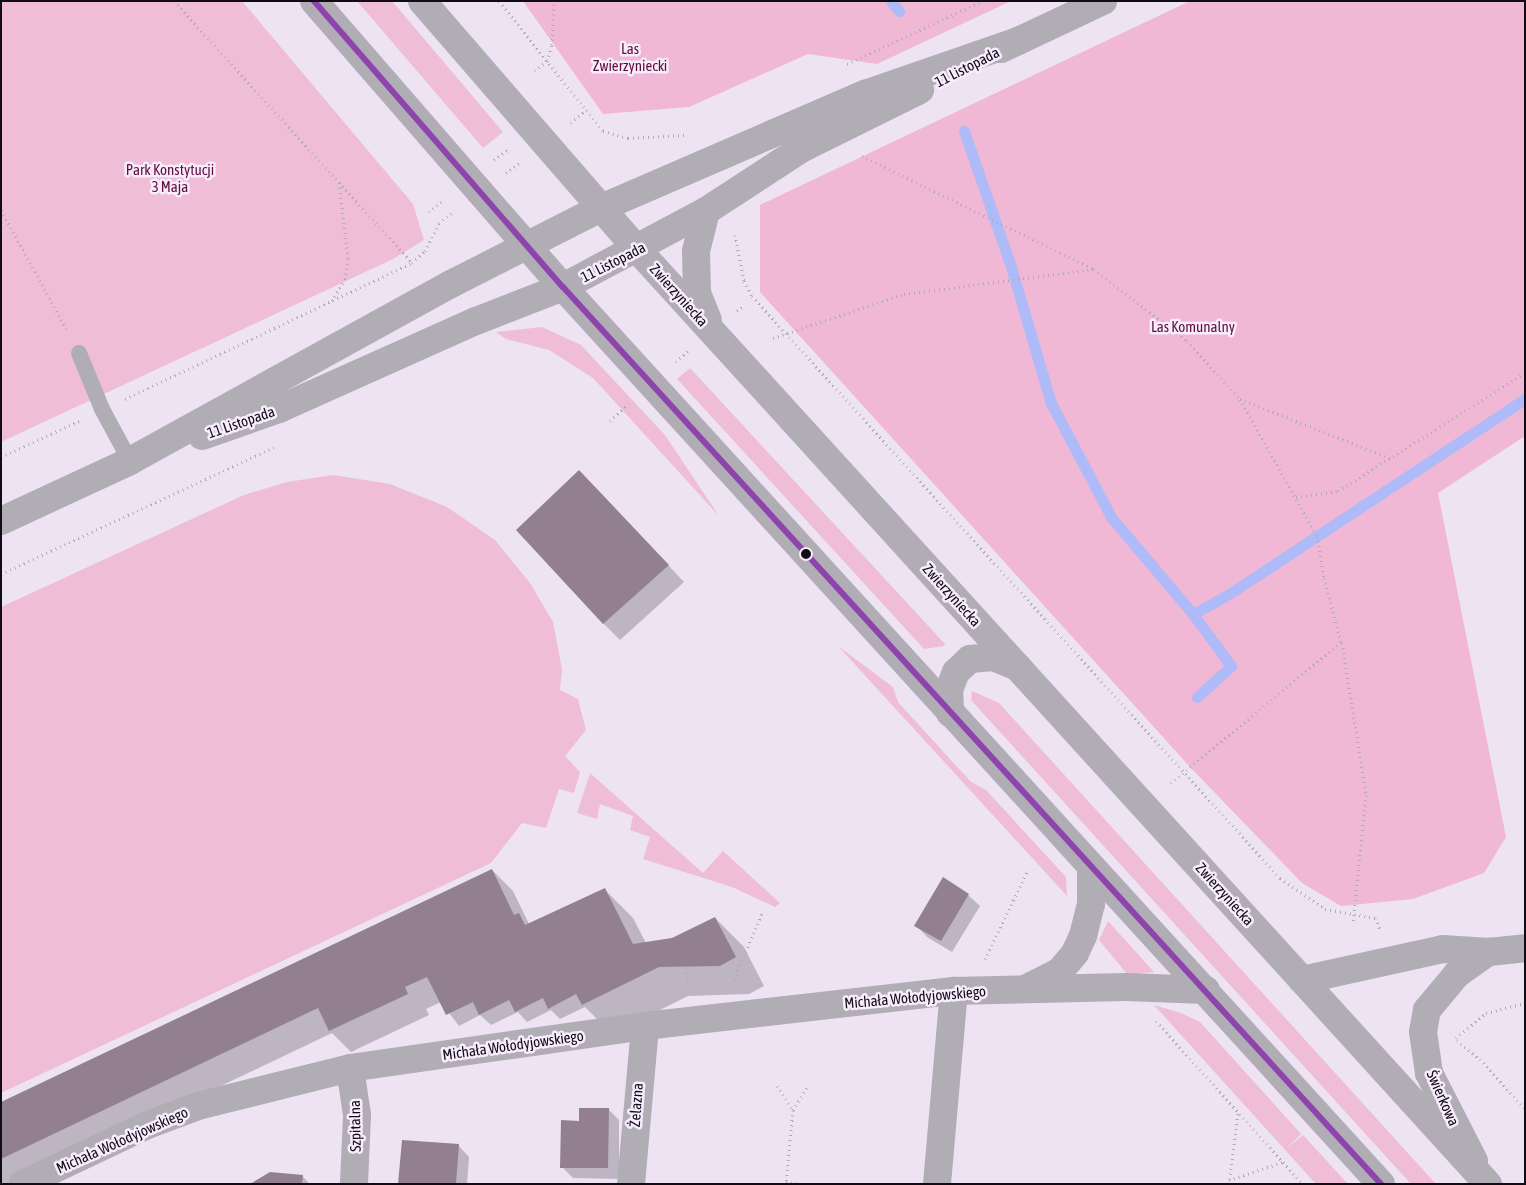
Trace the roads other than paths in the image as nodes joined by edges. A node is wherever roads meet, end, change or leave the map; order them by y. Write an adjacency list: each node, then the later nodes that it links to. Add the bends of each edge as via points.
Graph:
1 (314, 1): 7 (main road)
2 (422, 1): 6 (main road, Zwierzyniecka, via 544,146)
3 (1103, 1): 4 (main road, 11 Listopada)
4 (1018, 41): 5 (main road, 11 Listopada, via 802,149); 6 (main road, 11 Listopada, via 865,94)
5 (714, 206): 8 (main road, 11 Listopada); 10 (main road, via 696,251 697,293)
6 (601, 208): 7 (main road, 11 Listopada); 8 (main road, Zwierzyniecka)
7 (525, 244): 9 (main road); 12 (main road, 11 Listopada)
8 (638, 250): 9 (main road, 11 Listopada); 10 (main road, Zwierzyniecka)
9 (563, 288): 12 (main road, 11 Listopada, via 476,321 279,409); 15 (main road)
10 (712, 331): 14 (main road, Zwierzyniecka)
11 (79, 353): 12 (lane, via 102,409)
12 (130, 461): 13 (main road, 11 Listopada)
13 (1, 521)
14 (1018, 667): 15 (main road, via 993,657 970,659 956,672 949,690); 19 (main road, Zwierzyniecka)
15 (950, 713): 16 (main road)
16 (1092, 868): 20 (street, Michała Wołodyjowskiego, via 1091,904 1083,936 1075,952 1060,971); 21 (main road)
17 (1525, 948): 18 (street)
18 (1489, 952): 19 (street, via 1443,949); 25 (street, Świerkowa, via 1451,981 1427,1010 1423,1032 1429,1073)
19 (1302, 980): 25 (main road, Zwierzyniecka)
20 (1023, 990): 21 (street, Michała Wołodyjowskiego, via 1126,987); 22 (street, Michała Wołodyjowskiego)
21 (1206, 990): 30 (main road)
22 (954, 991): 23 (street, Michała Wołodyjowskiego); 29 (street)
23 (644, 1026): 24 (street, Michała Wołodyjowskiego); 28 (street, Żelazna)
24 (350, 1068): 26 (street, Michała Wołodyjowskiego, via 198,1106 145,1126); 27 (street, Szpitalna, via 357,1115)
25 (1485, 1180)
26 (23, 1184)
27 (354, 1184)
28 (631, 1184)
29 (937, 1184)
30 (1381, 1184)

